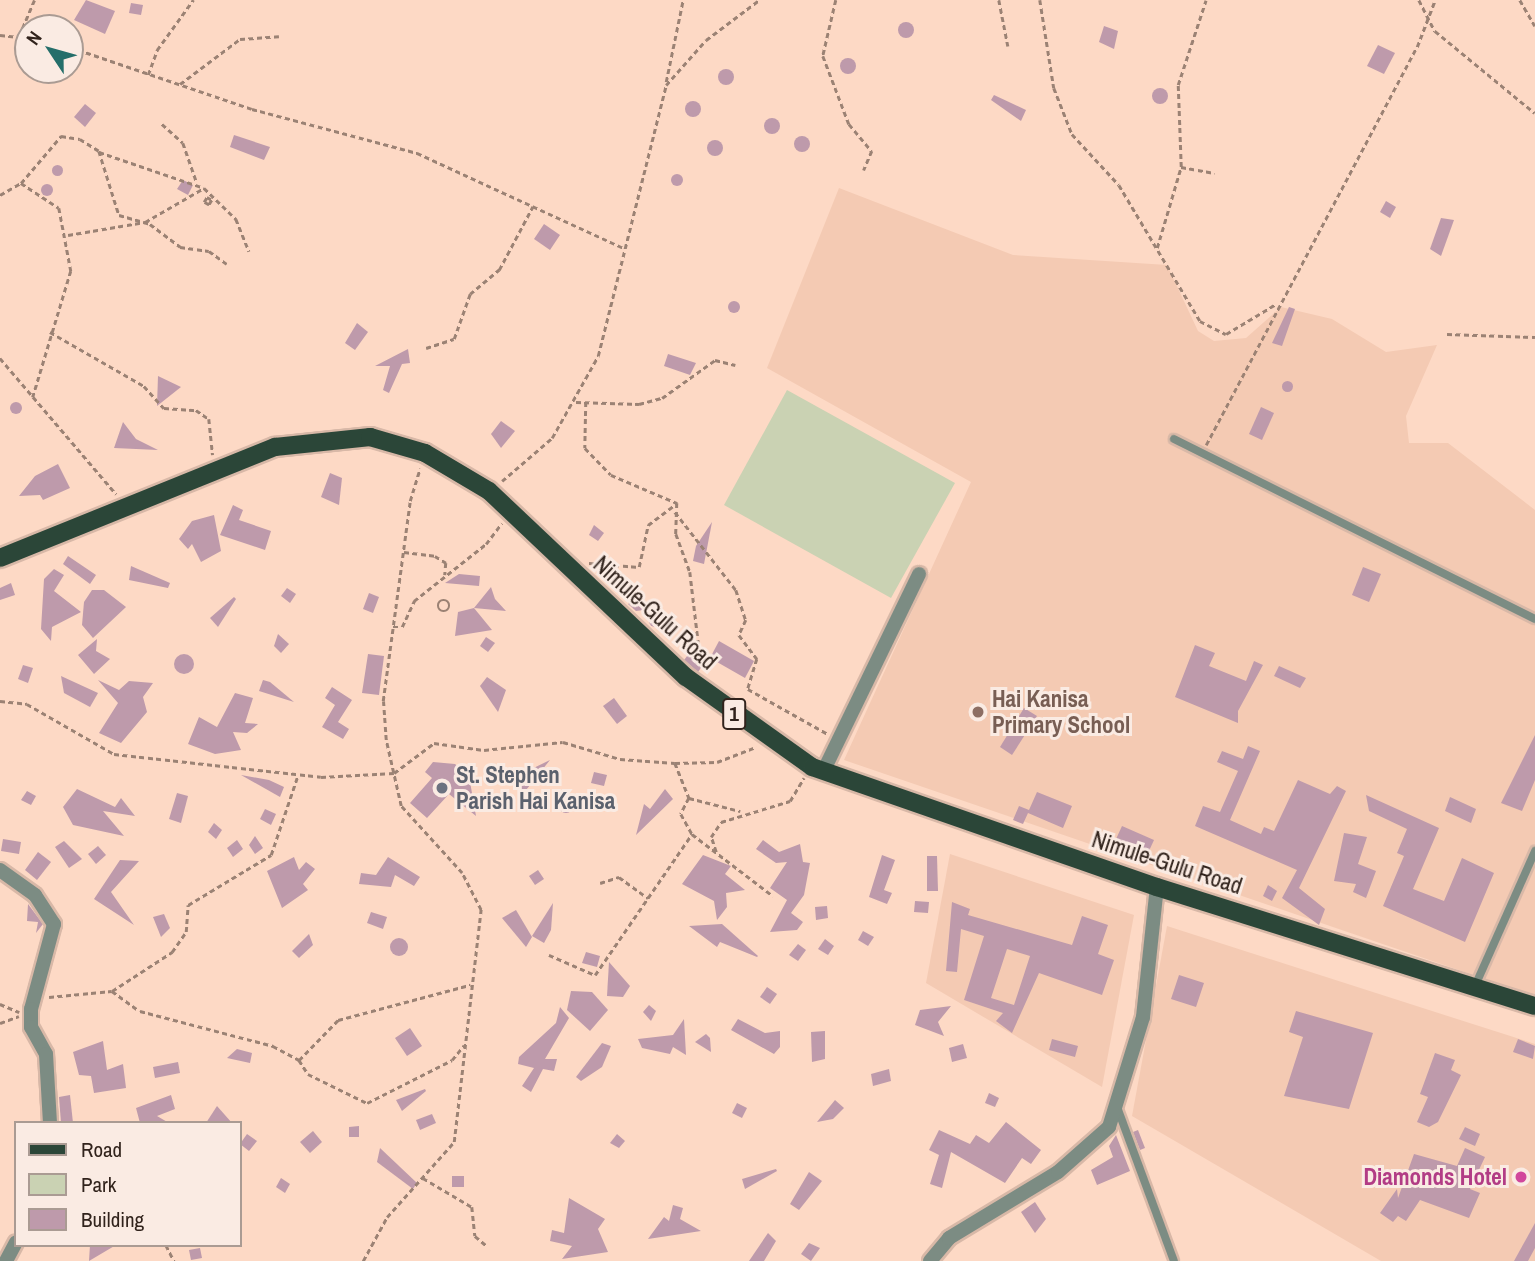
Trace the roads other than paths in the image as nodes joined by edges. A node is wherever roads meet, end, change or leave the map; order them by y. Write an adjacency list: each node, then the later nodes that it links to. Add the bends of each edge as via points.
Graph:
1 (1174, 439): 4 (lane)
2 (0, 558): 5 (main road, Nimule-Gulu Road / 1, via 275,447 325,438 370,437 425,453 489,491 686,677 770,742)
3 (919, 574): 5 (street)
4 (1535, 619)
5 (817, 769): 8 (main road, Nimule-Gulu Road / 1)
6 (1535, 852): 9 (lane)
7 (0, 870): 12 (street, via 35,895 54,924 28,1008 31,1027 46,1054)
8 (1157, 887): 9 (main road, Nimule-Gulu Road / 1); 11 (street, via 1143,1017)
9 (1475, 986): 10 (main road, Nimule-Gulu Road / 1)
10 (1535, 1006)
11 (1117, 1107): 13 (street, via 1088,1150 975,1219); 14 (lane)
12 (50, 1121)
13 (930, 1261)
14 (1174, 1261)

